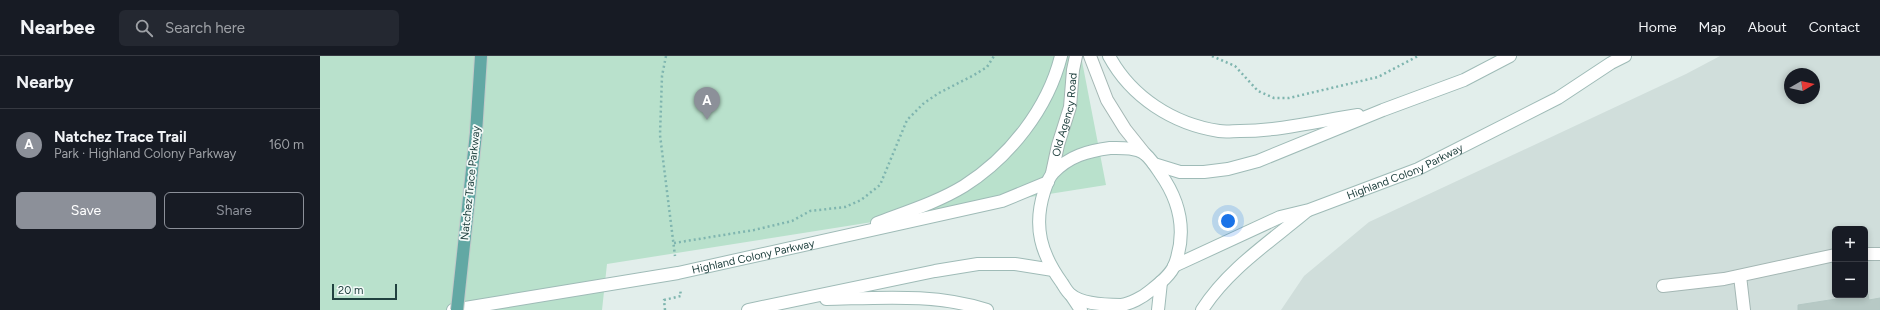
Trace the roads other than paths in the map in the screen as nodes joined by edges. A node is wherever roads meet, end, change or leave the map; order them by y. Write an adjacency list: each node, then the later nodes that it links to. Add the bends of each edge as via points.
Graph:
1 (481, 56): 25 (main road, Natchez Trace Parkway, bridge, via 476,133)
2 (1061, 56): 13 (street, via 1041,104 1022,135 1001,157 965,185 945,196)
3 (1076, 56): 11 (street, Old Agency Road, via 1070,107)
4 (1090, 56): 9 (street, Old Agency Road, via 1107,100)
5 (1109, 56): 8 (street, via 1130,85 1151,104 1172,117 1220,132 1263,131)
6 (1510, 56): 8 (street, via 1464,80)
7 (1625, 56): 12 (street, Highland Colony Parkway, via 1558,98 1418,169)
8 (1383, 110): 10 (street, via 1258,161 1228,169 1180,172)
9 (1145, 154): 10 (street, Old Agency Road); 11 (street, Highland Colony Parkway, via 1130,149 1088,151 1071,158)
10 (1154, 164): 17 (street, Old Agency Road, via 1178,203 1181,225)
11 (1050, 177): 13 (street, Highland Colony Parkway, via 1002,201); 18 (street, Old Agency Road, via 1040,204 1039,226 1042,247)
12 (1309, 210): 17 (street, Highland Colony Parkway, via 1280,217); 30 (street, via 1237,268 1214,292)
13 (842, 238): 24 (street, Highland Colony Parkway, via 678,273)
14 (1868, 254): 15 (street)
15 (1880, 254)
16 (1832, 257): 19 (street)
17 (1174, 266): 20 (street)
18 (1053, 270): 22 (street, Old Agency Road); 23 (street, via 1015,264 978,264)
19 (1740, 276): 21 (street); 31 (street)
20 (1161, 282): 22 (street, via 1143,296 1123,305 1094,304); 29 (street)
21 (1663, 286)
22 (1071, 295): 28 (street)
23 (796, 300): 26 (street); 27 (street, via 909,298 954,301)
24 (453, 310)
25 (457, 310)
26 (748, 310)
27 (987, 310)
28 (1081, 310)
29 (1158, 310)
30 (1202, 310)
31 (1744, 310)

